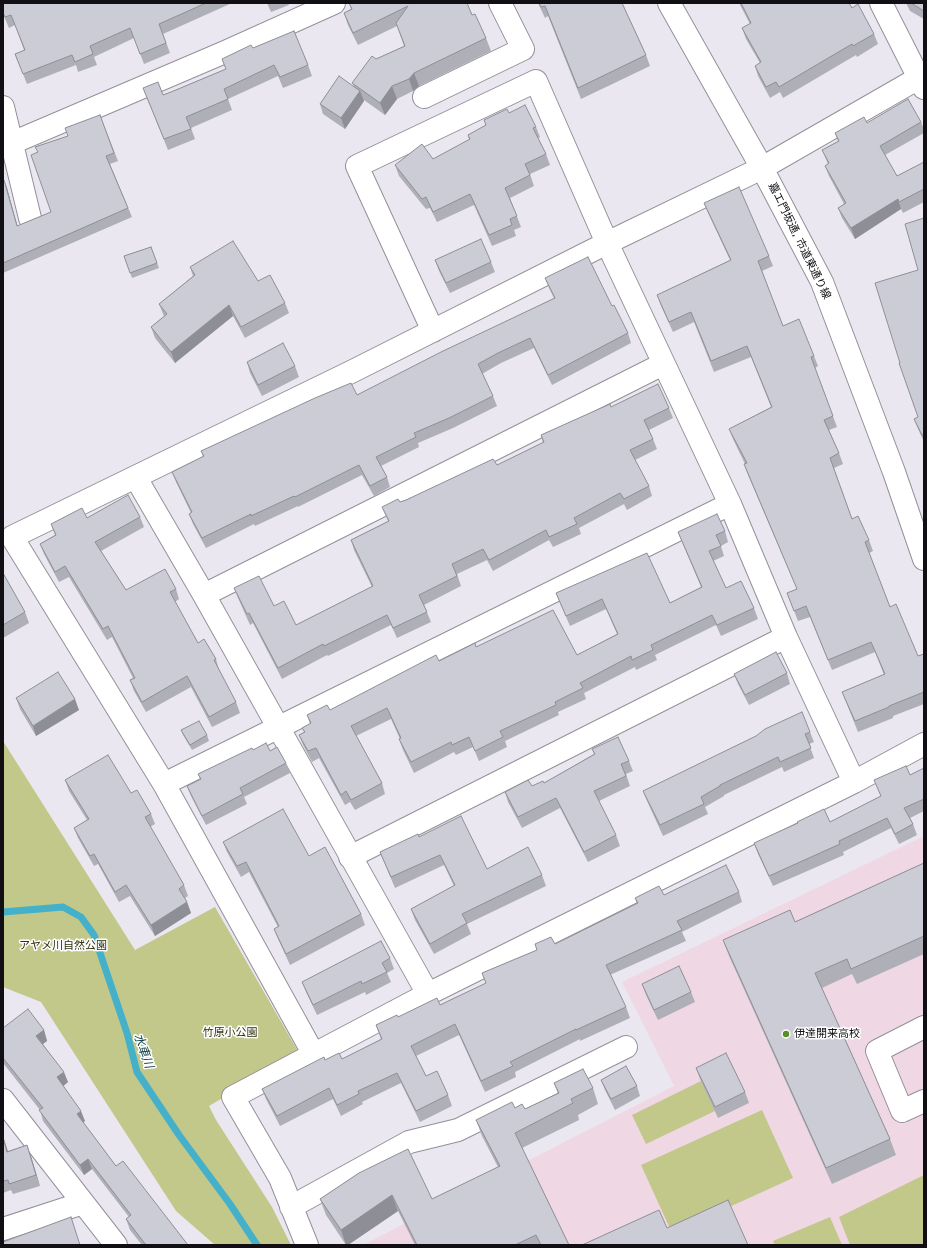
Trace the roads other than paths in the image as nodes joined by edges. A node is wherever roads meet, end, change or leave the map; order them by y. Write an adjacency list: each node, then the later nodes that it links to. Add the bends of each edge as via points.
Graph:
1 (334, 3): 8 (street, via 226,52)
2 (669, 3): 9 (street, 嘉エ門坂通, 市道東通り線)
3 (881, 3): 5 (street)
4 (503, 8): 6 (street, via 523,49)
5 (923, 80): 9 (street)
6 (424, 97)
7 (3, 108): 8 (street)
8 (12, 142): 10 (street)
9 (762, 168): 11 (street); 16 (street, 嘉エ門坂通, 市道東通り線, via 822,282)
10 (30, 218)
11 (607, 243): 12 (street); 12 (street, via 536,81 357,166); 13 (street)
12 (433, 331): 14 (street)
13 (663, 364): 15 (street); 17 (street)
14 (136, 478): 17 (street); 22 (street, via 12,537)
15 (730, 504): 18 (street); 19 (street)
16 (924, 559)
17 (204, 596): 19 (street)
18 (786, 637): 21 (street); 23 (street)
19 (278, 729): 22 (street); 23 (street)
20 (924, 744): 21 (street)
21 (854, 782): 24 (street)
22 (164, 784): 27 (street)
23 (350, 857): 24 (street)
24 (428, 994): 27 (street)
25 (924, 1027): 29 (street, via 877,1051 902,1111)
26 (626, 1046): 31 (street, via 458,1130 409,1142)
27 (313, 1053): 31 (street, via 232,1097 280,1178)
28 (3, 1100): 30 (street)
29 (924, 1101)
30 (83, 1203): 32 (street); 33 (street)
31 (291, 1207): 34 (street)
32 (3, 1229)
33 (116, 1245)
34 (307, 1245)

